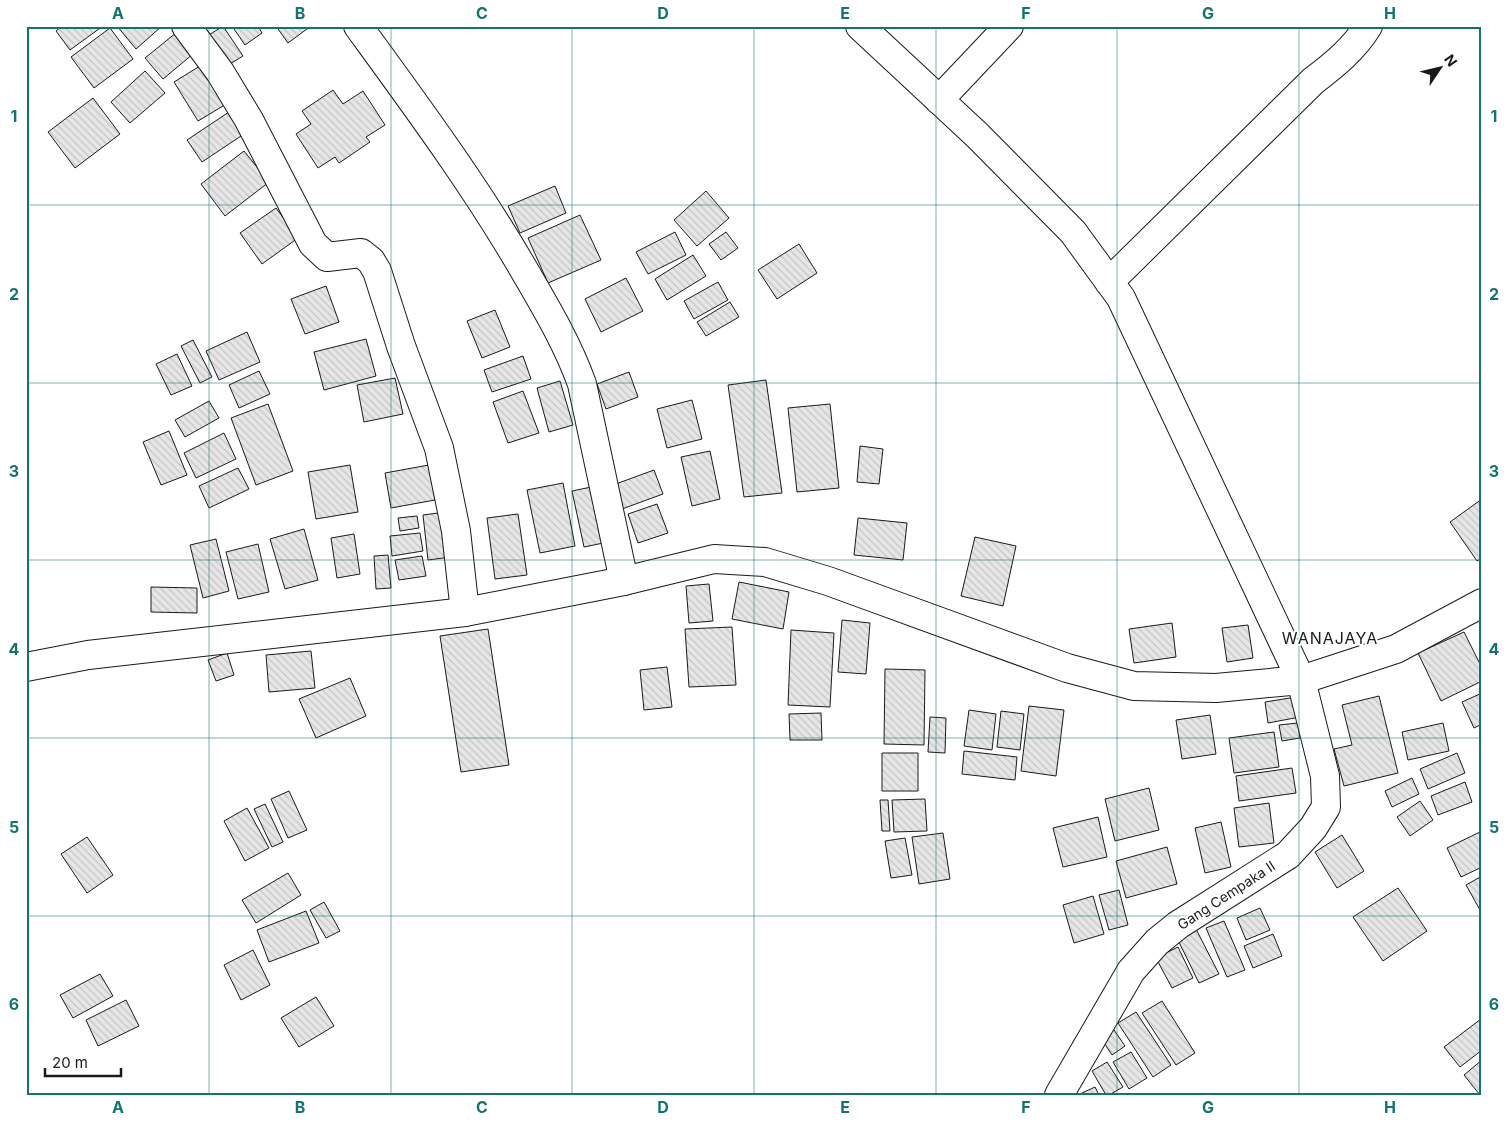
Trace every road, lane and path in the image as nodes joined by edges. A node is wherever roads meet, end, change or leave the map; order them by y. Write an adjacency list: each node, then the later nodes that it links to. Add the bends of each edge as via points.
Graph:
1 (186, 26): 10 (street, via 220,72 249,120 313,244 327,257 361,253 372,260 439,448 456,531)
2 (358, 26): 8 (street, via 502,232 572,356 582,384)
3 (860, 26): 6 (street, Gang Cempaka II)
4 (1009, 26): 6 (street)
5 (1368, 26): 7 (street, via 1346,53 1313,81)
6 (940, 100): 7 (street, Gang Cempaka II, via 978,134 1073,232)
7 (1109, 282): 12 (street, Gang Cempaka II, via 1129,315)
8 (624, 581): 10 (street); 12 (street, via 714,558 765,562 828,581 1067,668 1134,686 1216,688)
9 (1482, 603): 12 (street, via 1396,649)
10 (465, 612): 11 (street, via 88,654)
11 (26, 667)
12 (1301, 680): 13 (street, Gang Cempaka II, via 1325,776 1326,807 1313,828 1288,854 1157,942 1131,971)
13 (1059, 1095)

